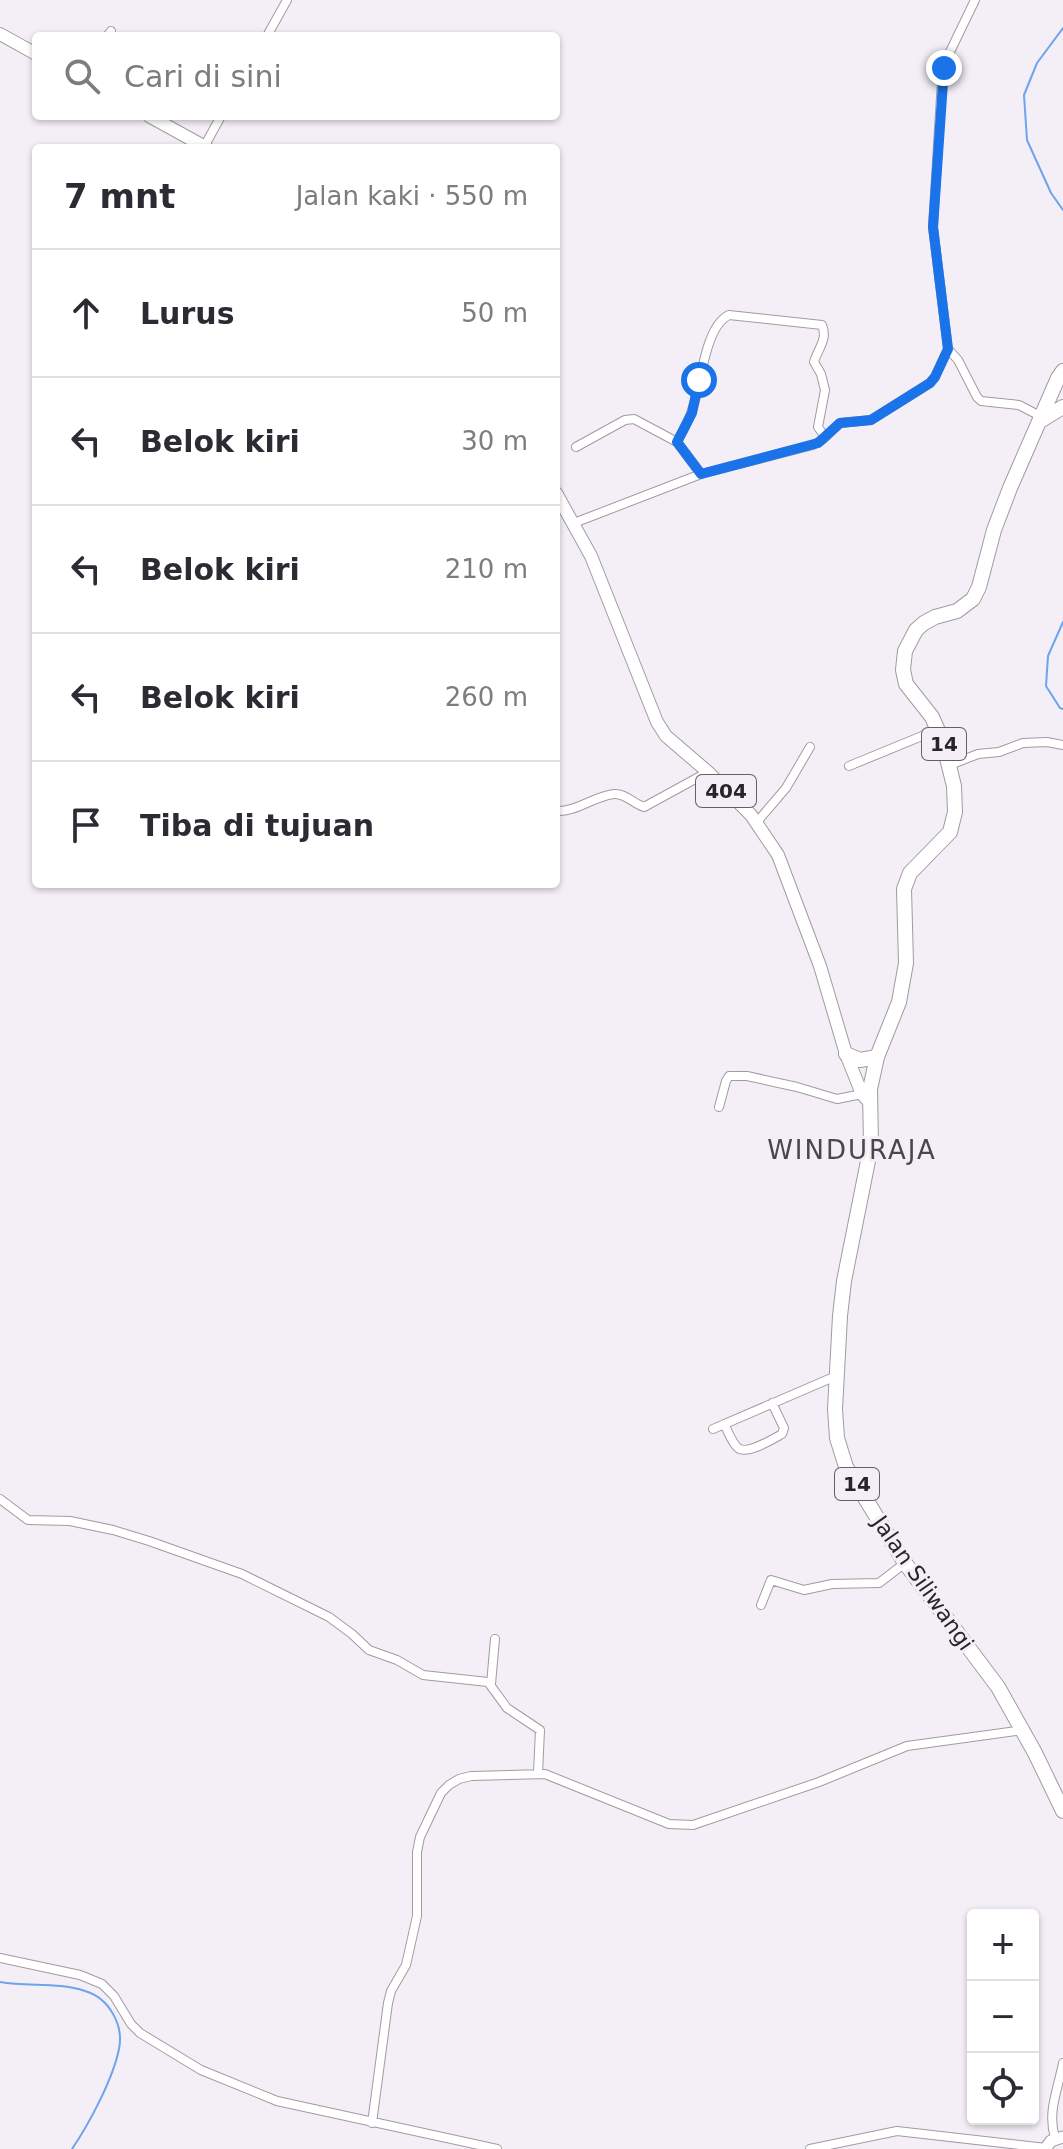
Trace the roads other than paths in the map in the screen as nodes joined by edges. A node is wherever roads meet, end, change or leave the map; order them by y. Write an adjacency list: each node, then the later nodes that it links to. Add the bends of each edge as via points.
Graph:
1 (287, 0): 3 (street)
2 (975, 0): 10 (street, via 942,80 933,227)
3 (269, 32)
4 (0, 34): 5 (main road)
5 (32, 52)
6 (156, 120): 8 (main road)
7 (219, 120): 9 (street)
8 (200, 144)
9 (207, 144)
10 (948, 349): 13 (street, via 981,401 1019,405); 14 (street, via 930,383 874,418 840,423)
11 (1063, 371): 13 (highway, 14)
12 (1063, 407): 13 (highway)
13 (1041, 419): 20 (highway, 14, via 999,516 973,599 924,623 905,651 906,684)
14 (825, 437): 15 (street, via 818,427 824,386 814,362 824,341 822,325 729,315 718,323 692,413); 17 (street, via 813,445)
15 (677, 442): 16 (street, via 630,418); 17 (street)
16 (576, 447)
17 (701, 474): 19 (street)
18 (560, 500): 19 (main road, 404)
19 (574, 523): 25 (main road, 404, via 657,722)
20 (939, 729): 23 (highway, 14); 24 (street)
21 (1063, 745): 23 (street, via 1023,743)
22 (810, 747): 27 (street, via 786,788)
23 (950, 765): 29 (highway, 14, via 955,812 950,832 906,881 906,963 899,1002)
24 (849, 766)
25 (708, 772): 26 (street, via 644,807 614,794); 27 (main road, 404)
26 (560, 811)
27 (757, 822): 28 (main road, 404, via 778,855 800,910)
28 (846, 1054): 29 (highway, via 860,1060); 30 (main road, 404)
29 (877, 1057): 30 (highway, 14)
30 (866, 1099): 31 (street, via 837,1099 729,1076); 32 (highway, Jalan Siliwangi / 14, via 871,1146 844,1281)
31 (719, 1107)
32 (836, 1376): 33 (street); 37 (highway, Jalan Siliwangi / 14, via 841,1455)
33 (772, 1403): 34 (street); 34 (street, via 782,1434 751,1449 738,1447)
34 (724, 1424): 35 (street)
35 (713, 1429)
36 (0, 1499): 40 (street, via 28,1520 94,1525 260,1582 329,1617 369,1650 423,1675)
37 (905, 1563): 38 (street, via 877,1583 804,1590 771,1580); 41 (highway, Jalan Siliwangi / 14, via 998,1687)
38 (761, 1605)
39 (495, 1639): 40 (street)
40 (491, 1684): 42 (street, via 507,1708 540,1730)
41 (1023, 1730): 42 (street, via 907,1746 693,1825 669,1824); 43 (highway, Jalan Siliwangi / 14)
42 (538, 1773): 46 (street, via 459,1779 436,1801 418,1844 417,1916 406,1965 388,2003)
43 (1063, 1811)
44 (0, 1958): 46 (street, via 102,1984 140,2033 213,2075 285,2104)
45 (1063, 2063): 47 (street, via 1053,2103 1052,2123)
46 (372, 2123): 49 (street)
47 (1059, 2137): 48 (street)
48 (1045, 2148): 50 (street, via 897,2131)
49 (497, 2149)
50 (810, 2149)

